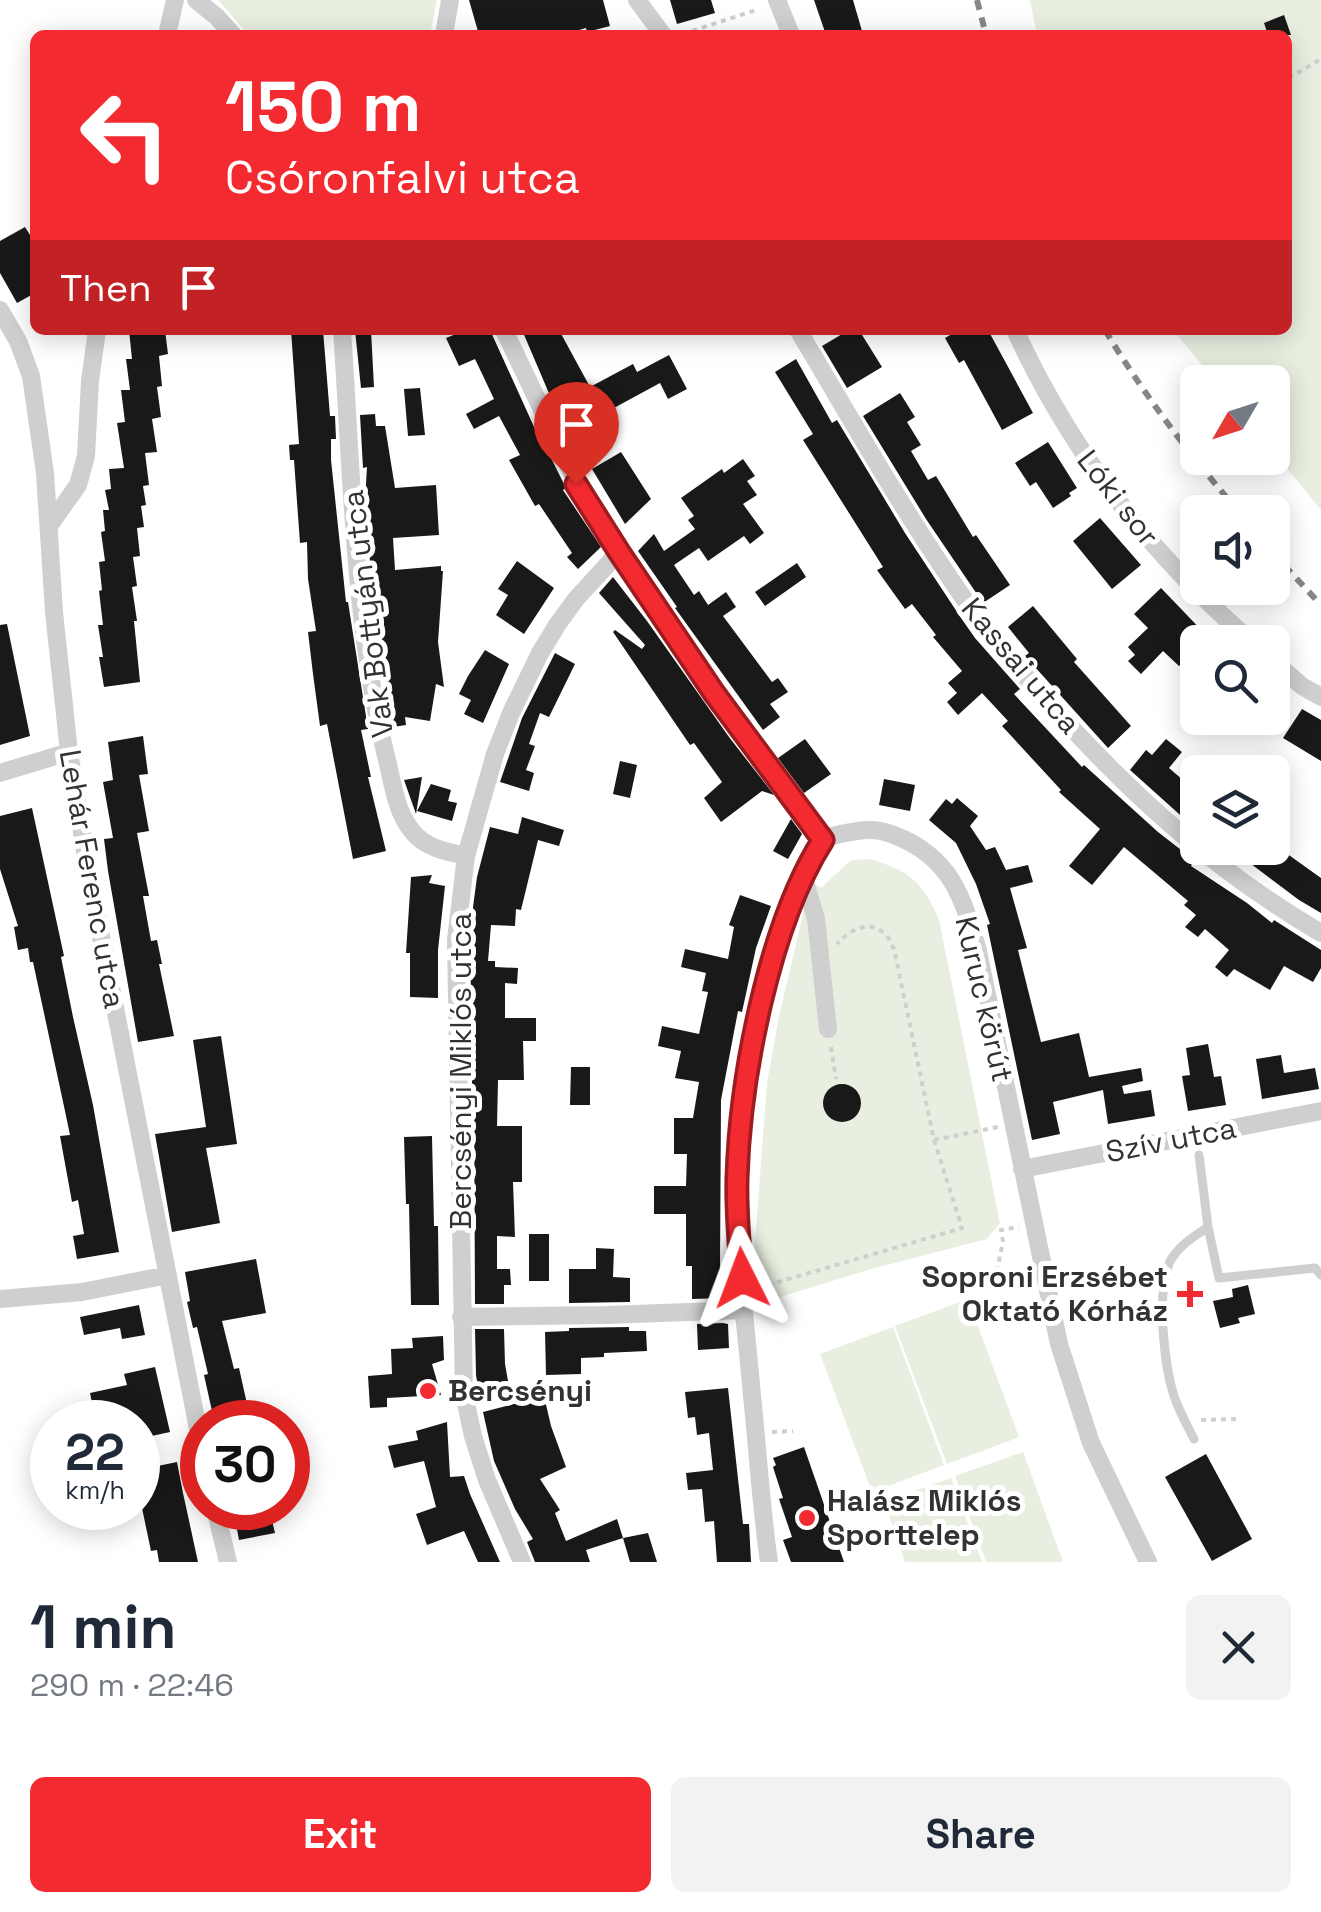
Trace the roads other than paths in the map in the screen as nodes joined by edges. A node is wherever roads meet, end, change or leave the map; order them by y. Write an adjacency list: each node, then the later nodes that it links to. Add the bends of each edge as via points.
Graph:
1 (175, 0): 6 (street)
2 (196, 0): 7 (street)
3 (450, 0): 8 (street)
4 (638, 0): 9 (street)
5 (777, 1): 10 (street)
6 (169, 30)
7 (229, 30)
8 (445, 30)
9 (660, 30)
10 (789, 30)
11 (0, 310): 17 (street, Lehár Ferenc utca)
12 (97, 335): 18 (street, via 86,456 78,485)
13 (342, 335): 26 (street, Vak Bottyán utca, via 375,712 399,808 413,834 438,850)
14 (506, 335): 19 (street, via 576,484)
15 (801, 335): 28 (street, Kassai utca, via 929,546 1005,653 1099,759 1190,843)
16 (1018, 335): 20 (street, Lóki sor, via 1075,442 1144,535)
17 (9, 340): 18 (street, Lehár Ferenc utca, via 32,376)
18 (50, 526): 23 (street, Lehár Ferenc utca)
19 (619, 552): 25 (street); 26 (street, Bercsényi Miklós utca, via 576,599 540,655 495,754)
20 (1233, 625)
21 (1290, 676): 22 (street)
22 (1321, 698)
23 (69, 752): 24 (street); 34 (street, Lehár Ferenc utca)
24 (0, 773)
25 (823, 840): 27 (street); 32 (street, Kuruc körút, via 885,831 944,867 978,951)
26 (466, 856): 38 (street, Bercsényi Miklós utca, via 456,940)
27 (803, 875): 29 (street, via 816,919); 37 (street, via 768,975 741,1125)
28 (1321, 933)
29 (828, 1029)
30 (1321, 1111): 32 (street, Szív utca)
31 (1199, 1155): 33 (lane)
32 (1022, 1170): 45 (street, Kuruc körút, via 1072,1392)
33 (1208, 1227): 35 (lane, via 1219,1278 1315,1268); 40 (lane, via 1170,1260 1163,1297 1164,1352)
34 (168, 1275): 36 (street); 39 (street, Lehár Ferenc utca)
35 (1321, 1276)
36 (0, 1299)
37 (744, 1310): 38 (street); 44 (street)
38 (461, 1317): 43 (street, Bercsényi Miklós utca, via 473,1436)
39 (192, 1400)
40 (1194, 1439)
41 (221, 1530): 42 (street)
42 (228, 1562)
43 (522, 1562)
44 (770, 1562)
45 (1148, 1562)

